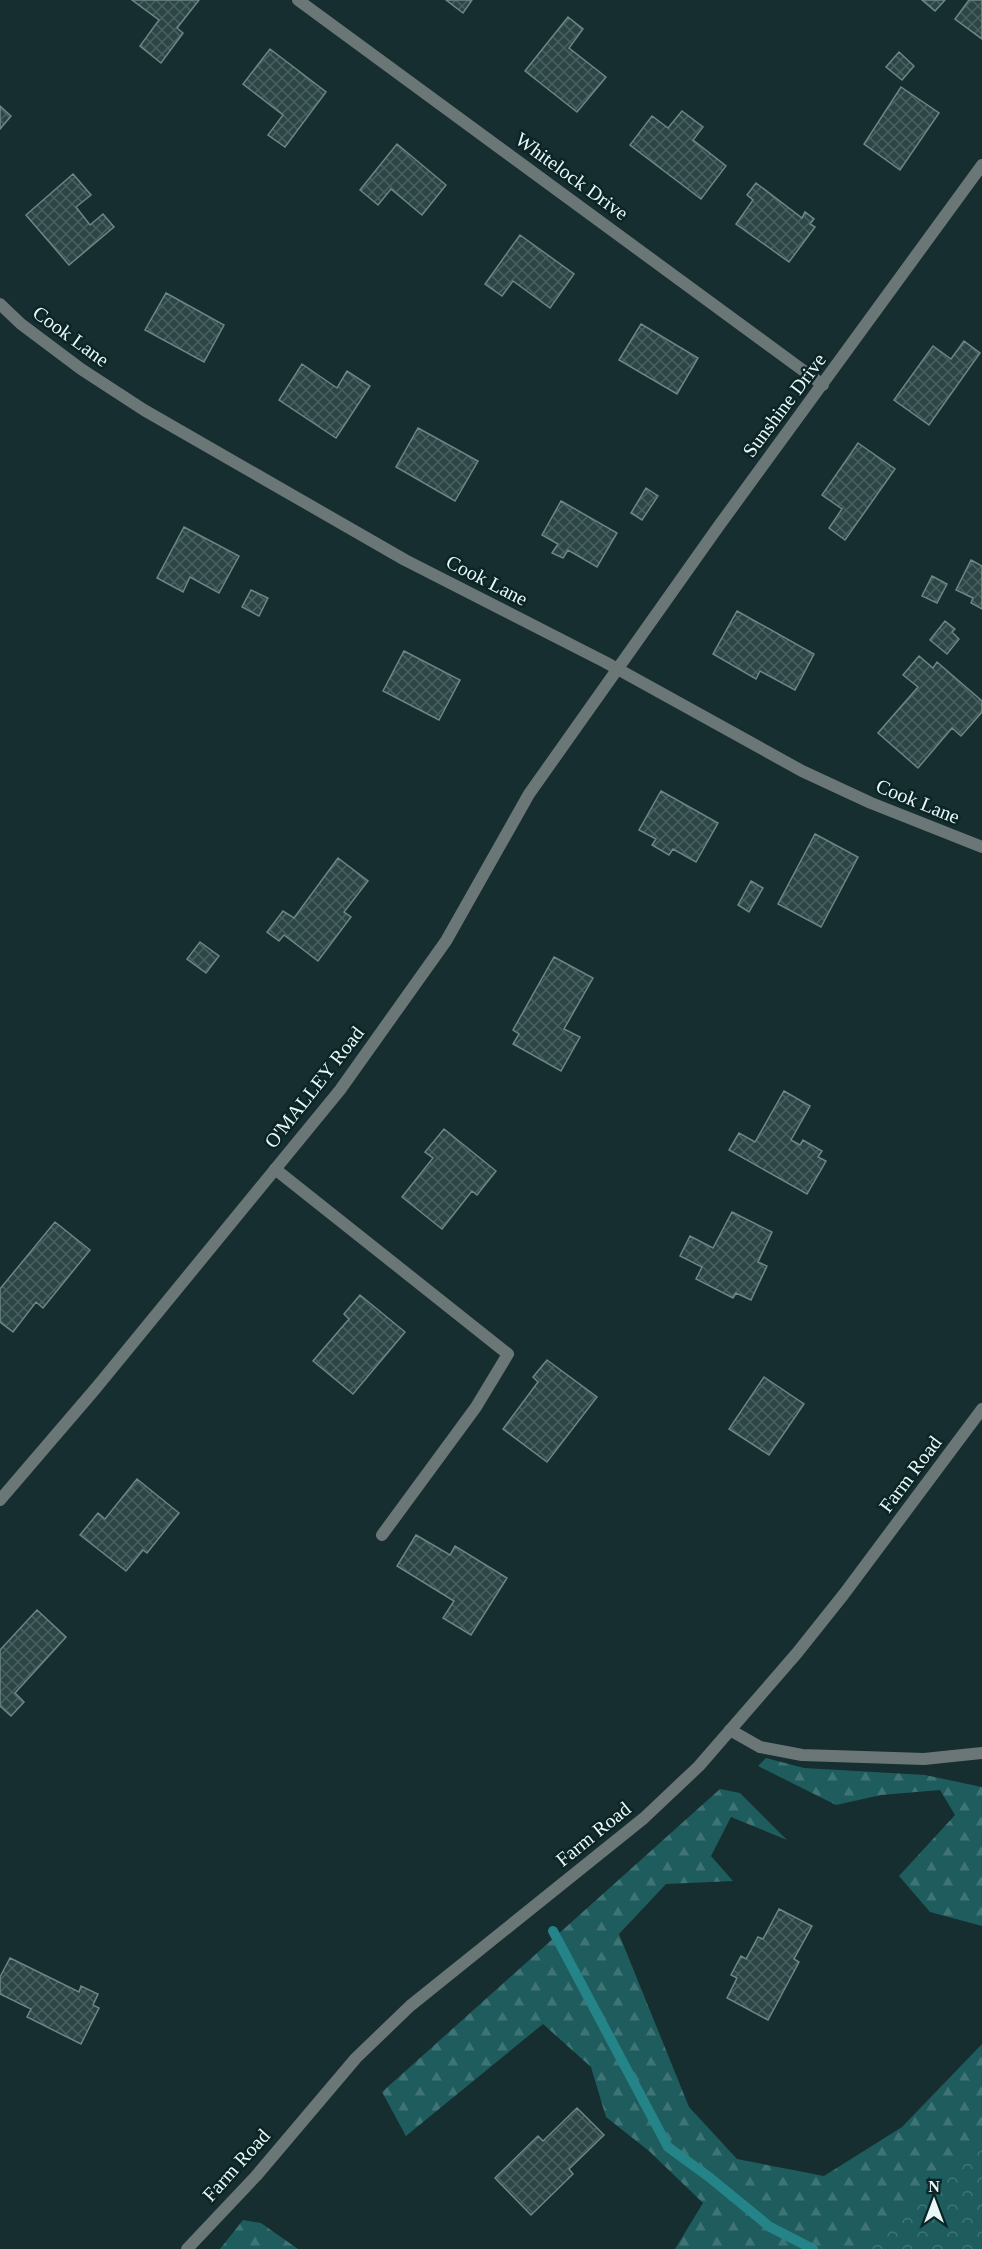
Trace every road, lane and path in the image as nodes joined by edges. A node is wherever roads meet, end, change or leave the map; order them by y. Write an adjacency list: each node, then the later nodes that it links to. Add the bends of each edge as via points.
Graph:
1 (298, 0): 4 (street, Whitelock Drive)
2 (982, 165): 4 (street, Sunshine Drive)
3 (0, 304): 5 (street, Cook Lane, via 81,369 144,410 405,560)
4 (823, 385): 5 (street, Sunshine Drive)
5 (617, 669): 6 (street, Cook Lane, via 802,771); 7 (street, O'MALLEY Road, via 529,794 446,941 340,1090)
6 (982, 847)
7 (276, 1169): 9 (street, O'MALLEY Road); 10 (street, via 508,1354 476,1407)
8 (982, 1409): 11 (street, Farm Road, via 844,1594)
9 (0, 1500)
10 (382, 1535)
11 (730, 1730): 12 (street, via 760,1747 802,1755 924,1759); 13 (street, Farm Road, via 644,1818 410,2006 356,2058 256,2176)
12 (982, 1753)
13 (187, 2249)

